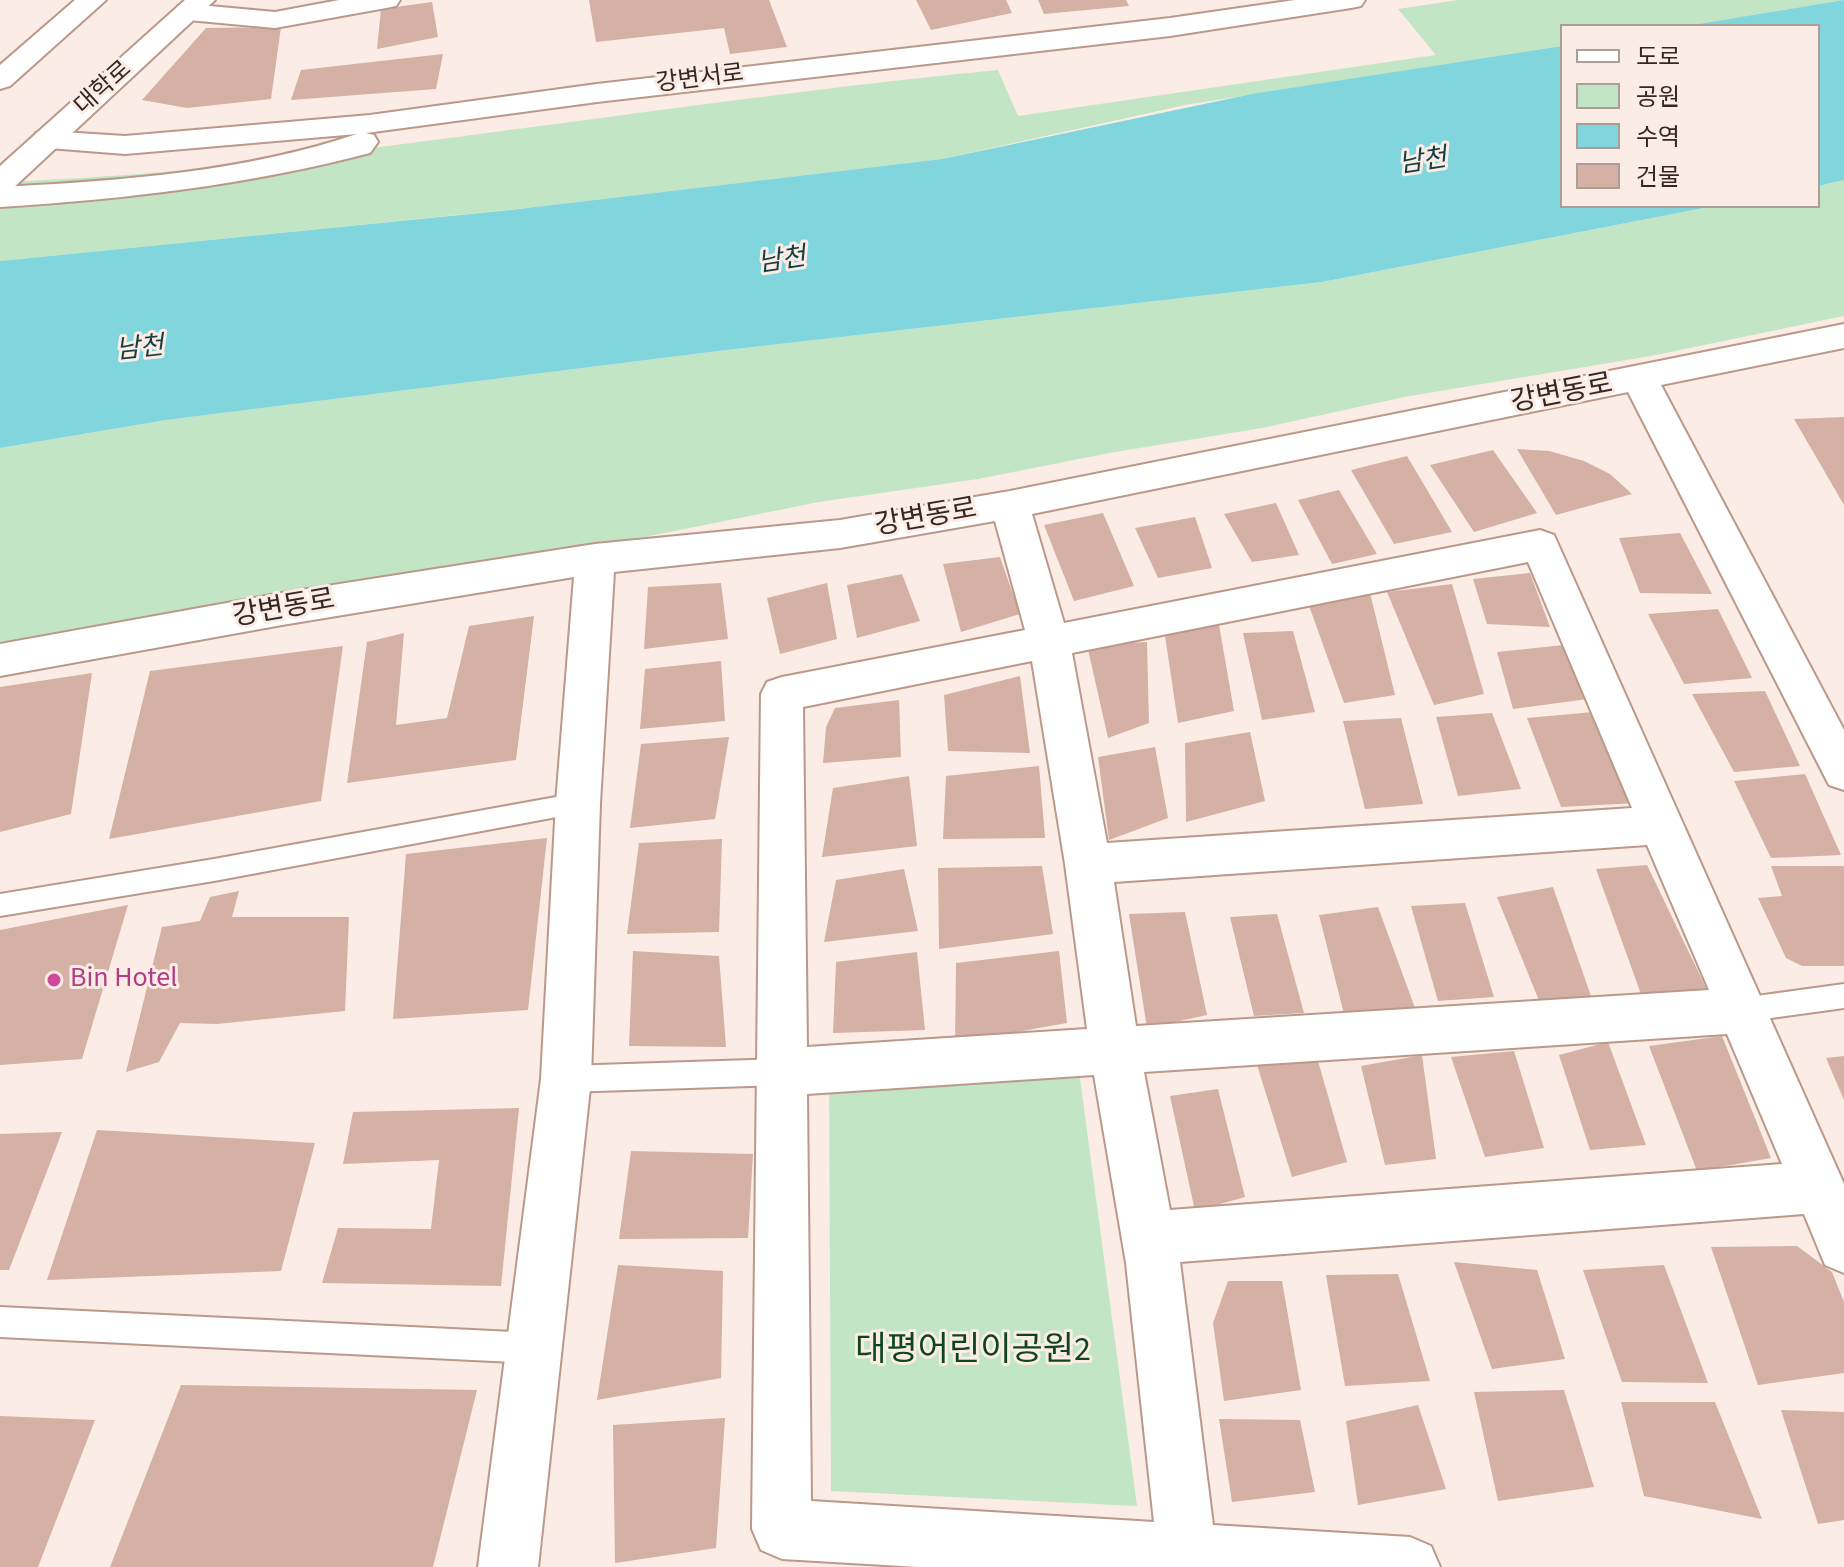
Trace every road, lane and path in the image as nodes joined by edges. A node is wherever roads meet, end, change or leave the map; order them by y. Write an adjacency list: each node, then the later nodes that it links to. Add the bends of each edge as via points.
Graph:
1 (92, 0): 5 (street)
2 (386, 0): 4 (street, via 275,20)
3 (1351, 0): 6 (street, 강변서로, via 1170,27)
4 (194, 6): 7 (street, 대학로)
5 (0, 80)
6 (370, 124): 7 (street, 강변서로, via 125,145); 8 (street, via 369,137 359,146 310,160 93,193)
7 (47, 140): 8 (street, 대학로)
8 (2, 186)
9 (1844, 336): 10 (street, 강변동로)
10 (1640, 380): 11 (street, 강변동로); 17 (street)
11 (1010, 505): 12 (street, 강변동로, via 840,534); 14 (street)
12 (595, 559): 15 (street, 강변동로); 18 (street)
13 (0, 634): 15 (street)
14 (1049, 642): 19 (street, via 1540,545); 20 (street); 25 (street, via 782,694)
15 (58, 650): 16 (street, 강변동로)
16 (0, 660)
17 (1844, 772)
18 (578, 803): 21 (lane); 26 (street)
19 (1661, 825): 20 (street); 23 (street)
20 (1088, 864): 24 (street)
21 (0, 905)
22 (1844, 996): 23 (lane)
23 (1742, 1010): 24 (street); 27 (street)
24 (1115, 1052): 25 (street); 28 (street)
25 (782, 1072): 26 (lane); 32 (street, via 782,1529)
26 (566, 1079): 31 (street)
27 (1818, 1187): 28 (street); 29 (street)
28 (1148, 1238): 32 (street)
29 (1844, 1246)
30 (0, 1322): 31 (lane)
31 (534, 1348): 33 (street)
32 (1187, 1553): 34 (street)
33 (508, 1567)
34 (1410, 1567)

